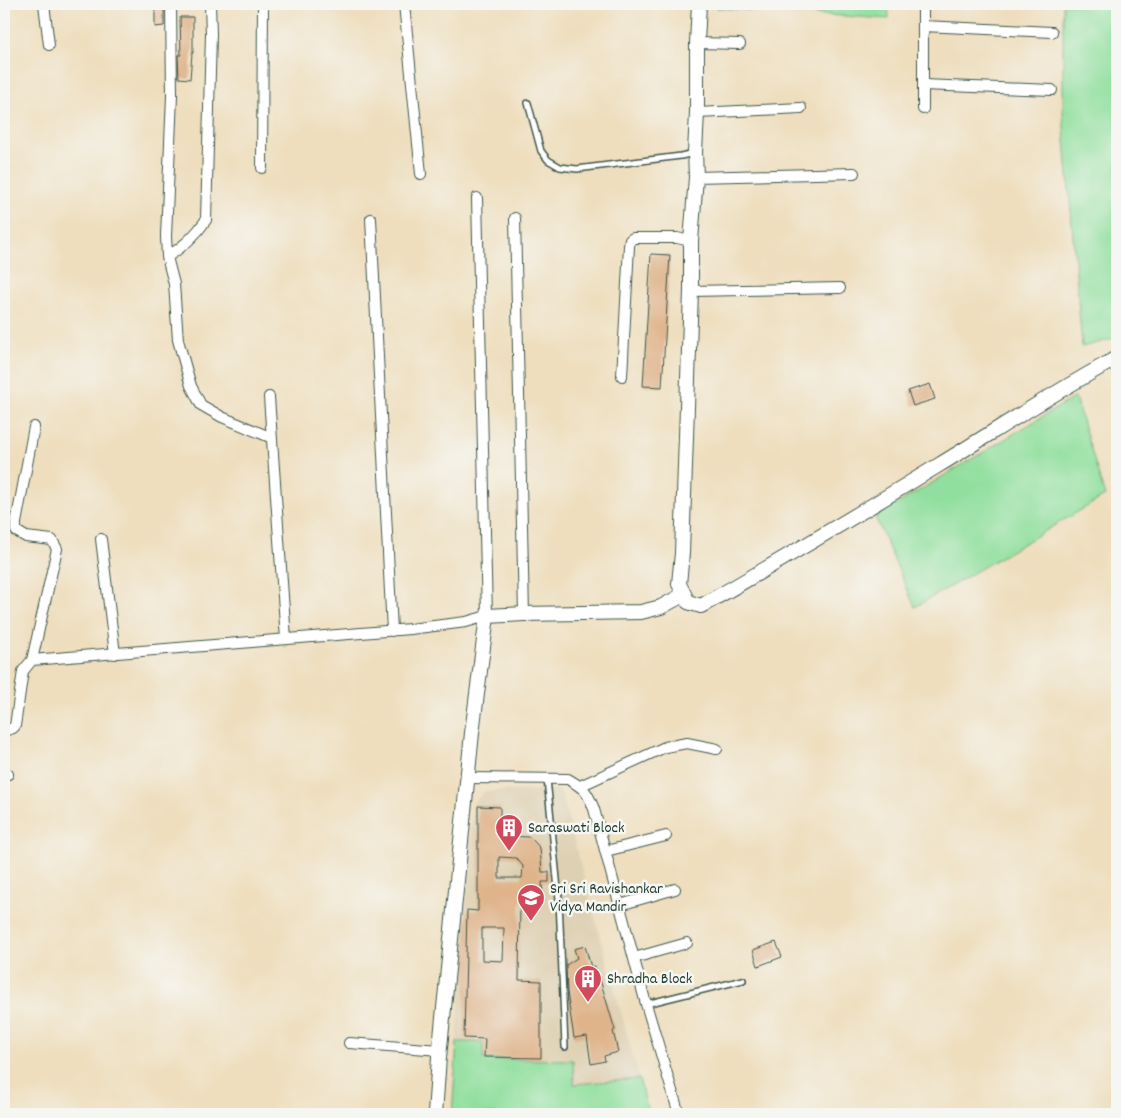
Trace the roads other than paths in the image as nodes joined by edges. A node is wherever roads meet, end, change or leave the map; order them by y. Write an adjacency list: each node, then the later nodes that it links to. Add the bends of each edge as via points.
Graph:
1 (44, 4): 12 (street)
2 (171, 4): 28 (street)
3 (210, 4): 28 (street, via 206,220 198,232)
4 (264, 4): 20 (street)
5 (404, 4): 22 (street)
6 (699, 4): 10 (street)
7 (923, 4): 8 (street)
8 (923, 26): 9 (street); 13 (street)
9 (1052, 32)
10 (696, 43): 11 (street); 18 (street)
11 (740, 44)
12 (48, 45)
13 (923, 85): 14 (street); 17 (street)
14 (1052, 90)
15 (528, 104): 19 (lane, via 541,151 560,167 577,169)
16 (801, 108): 18 (street)
17 (923, 109)
18 (697, 113): 19 (street)
19 (695, 152): 23 (street)
20 (262, 168)
21 (854, 173): 23 (street)
22 (421, 174)
23 (696, 177): 27 (street)
24 (477, 198): 39 (street)
25 (515, 218): 38 (street)
26 (372, 219): 40 (street)
27 (690, 241): 30 (street); 32 (street, via 677,238 630,240)
28 (168, 257): 35 (street, via 174,284 178,340 191,386 201,405)
29 (840, 288): 30 (street)
30 (691, 291): 37 (street, via 679,584)
31 (1117, 358): 37 (street, via 701,606 688,602)
32 (622, 376)
33 (269, 397): 35 (street)
34 (34, 427): 43 (street, via 16,531 26,537 52,540 57,549)
35 (272, 438): 41 (street)
36 (100, 539): 42 (street)
37 (683, 595): 38 (street, via 661,607 641,612)
38 (524, 614): 39 (street)
39 (487, 616): 40 (street, via 466,622); 46 (street)
40 (392, 630): 41 (street)
41 (286, 639): 42 (street)
42 (115, 654): 43 (street)
43 (32, 660): 44 (street, via 23,671 15,726)
44 (4, 731)
45 (716, 749): 48 (street, via 687,743 665,747)
46 (468, 778): 47 (street); 59 (street)
47 (547, 779): 48 (street, via 568,779); 58 (lane, via 559,899)
48 (580, 786): 50 (street, via 588,794 594,809)
49 (666, 836): 50 (street)
50 (606, 851): 52 (street)
51 (675, 889): 52 (street)
52 (620, 905): 54 (street)
53 (687, 943): 54 (street)
54 (634, 958): 56 (street)
55 (743, 980): 56 (lane)
56 (646, 1004): 61 (street)
57 (349, 1043): 59 (street)
58 (565, 1047)
59 (440, 1050): 60 (street)
60 (435, 1114)
61 (679, 1114)

